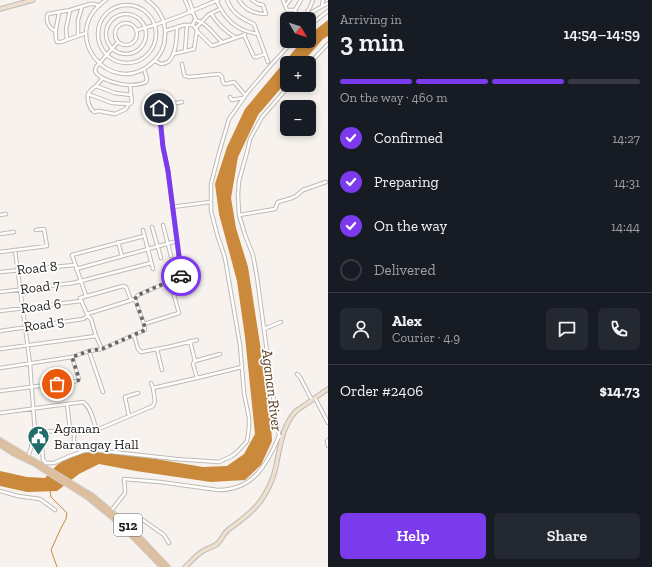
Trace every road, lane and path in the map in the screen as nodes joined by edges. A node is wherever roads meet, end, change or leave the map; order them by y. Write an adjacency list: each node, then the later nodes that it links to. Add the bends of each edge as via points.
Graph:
1 (33, 0): 21 (street)
2 (106, 0): 16 (street)
3 (147, 0): 32 (street, via 156,8)
4 (186, 0): 26 (street)
5 (189, 0): 26 (street)
6 (217, 0): 20 (street); 26 (street)
7 (227, 0): 45 (street, via 237,14 254,24)
8 (239, 0): 9 (street, via 250,11 266,14 263,5)
9 (252, 0)
10 (283, 0): 17 (street)
11 (290, 0): 17 (street)
12 (301, 0): 23 (street)
13 (313, 0): 27 (street)
14 (323, 0): 18 (street)
15 (328, 3): 18 (street)
16 (98, 6): 19 (street, via 90,4); 44 (street, via 89,19)
17 (285, 6): 23 (street, via 287,10)
18 (322, 6): 28 (street)
19 (82, 7): 22 (street); 47 (street, via 78,20)
20 (220, 9): 29 (street); 43 (street, via 228,20)
21 (0, 10)
22 (70, 10): 25 (street); 49 (street, via 66,28)
23 (295, 10)
24 (328, 11): 31 (street)
25 (59, 12): 42 (street); 42 (street, via 46,16 47,23)
26 (192, 12): 30 (street); 32 (street)
27 (307, 12)
28 (311, 12)
29 (211, 13): 33 (street); 48 (street, via 219,25)
30 (196, 20): 33 (street); 36 (street)
31 (316, 20)
32 (164, 22): 34 (street); 41 (street)
33 (201, 22): 39 (street); 51 (street)
34 (155, 25): 38 (street); 58 (street, via 155,42 143,59 133,63 122,63); 58 (street, via 149,14 138,7 125,5 113,8 103,17 98,29 98,42)
35 (187, 25): 36 (street); 37 (street); 55 (street)
36 (193, 25): 39 (street)
37 (177, 27): 41 (street); 56 (street)
38 (145, 28): 40 (street); 54 (street, via 145,39 136,50 127,53); 54 (street, via 140,19 133,15 122,14 116,17 110,22 106,32 107,40)
39 (196, 29): 51 (street, via 212,46); 55 (street, via 194,49)
40 (137, 30): 50 (street, via 136,40 132,44); 50 (street, via 130,23 119,25 115,35)
41 (166, 31): 60 (street, via 162,50)
42 (56, 32): 49 (street, via 57,42)
43 (246, 32): 45 (street); 46 (street)
44 (86, 33): 47 (street); 62 (street, via 90,50)
45 (258, 34): 57 (street)
46 (244, 35): 48 (street); 57 (street, via 254,57)
47 (78, 36): 49 (street)
48 (236, 38): 51 (street)
49 (67, 40)
50 (118, 42): 54 (street)
51 (223, 42)
52 (328, 44): 59 (street)
53 (287, 48): 72 (street)
54 (113, 49): 58 (street)
55 (185, 51): 56 (street)
56 (173, 54): 60 (street, via 164,64)
57 (266, 54): 61 (street)
58 (107, 56): 62 (street)
59 (316, 57)
60 (155, 61): 64 (street)
61 (268, 62)
62 (99, 64): 64 (street, via 119,73); 65 (street, via 95,71)
63 (182, 64): 72 (street, via 185,76 218,74 222,77 223,83 236,84)
64 (144, 69): 67 (street, via 146,82)
65 (103, 78): 66 (street); 67 (street)
66 (96, 86): 69 (street); 70 (street, via 114,93)
67 (130, 86): 70 (street)
68 (284, 92): 80 (street, via 262,116 250,139 239,181)
69 (88, 94): 74 (street, via 112,103); 74 (street, via 94,112 115,114 126,109)
70 (131, 95): 74 (street, via 132,103)
71 (230, 97): 72 (street, via 232,100)
72 (245, 97): 76 (street, via 227,123 214,170)
73 (182, 102): 77 (street, via 159,108)
74 (128, 105)
75 (326, 182): 80 (street, via 278,202 275,209)
76 (210, 202): 77 (street); 135 (street, via 213,222 225,258)
77 (172, 207): 89 (street)
78 (6, 214): 79 (street)
79 (0, 215)
80 (239, 215): 120 (street, via 253,255)
81 (163, 225): 90 (street)
82 (152, 227): 91 (street)
83 (36, 230): 93 (street, via 44,229 48,246)
84 (143, 230): 87 (street)
85 (14, 232): 86 (street)
86 (0, 234)
87 (144, 236): 88 (street); 92 (street)
88 (118, 242): 95 (street); 99 (street, via 72,255)
89 (177, 242): 90 (street); 105 (street, via 182,274)
90 (167, 244): 91 (street); 96 (street)
91 (157, 247): 92 (street); 97 (street)
92 (148, 249): 95 (street); 98 (street)
93 (15, 250): 94 (street); 102 (street)
94 (0, 252)
95 (122, 256): 100 (street)
96 (171, 256)
97 (160, 258)
98 (151, 263): 101 (street); 104 (street, Road 7)
99 (75, 264): 100 (street); 102 (street, Road 8)
100 (76, 269): 104 (street)
101 (153, 269)
102 (18, 270): 103 (street, Road 8); 107 (street)
103 (0, 272)
104 (80, 281): 107 (street, Road 7); 110 (street)
105 (170, 281): 109 (street); 111 (street, Road 5, via 140,293)
106 (192, 288): 109 (street)
107 (20, 290): 108 (street, Road 7); 114 (street)
108 (0, 292)
109 (174, 295): 118 (street, via 179,313)
110 (86, 296): 112 (street, via 125,286); 113 (street, via 80,298)
111 (135, 299): 112 (street, Road 5); 118 (street)
112 (131, 300): 116 (street, Road 5)
113 (81, 301): 114 (street, Road 6); 116 (street)
114 (22, 308): 115 (street, Road 6); 119 (street)
115 (0, 311)
116 (87, 315): 119 (street, Road 5, via 83,318); 123 (street)
117 (281, 322): 120 (street)
118 (144, 324): 122 (street, via 145,330)
119 (25, 328): 121 (street, Road 5); 126 (street)
120 (264, 329): 156 (street)
121 (0, 331)
122 (134, 335): 128 (street); 129 (street, via 139,351)
123 (96, 336): 126 (street); 128 (street)
124 (197, 340): 125 (street)
125 (190, 341): 129 (street); 133 (street)
126 (27, 345): 127 (street); 134 (street)
127 (0, 349)
128 (102, 349): 130 (street)
129 (157, 349): 137 (street)
130 (89, 351): 132 (street); 145 (street)
131 (220, 354): 133 (street)
132 (72, 357): 134 (street); 141 (street, via 79,380)
133 (195, 361): 139 (street, via 193,364)
134 (30, 364): 136 (street); 141 (street)
135 (242, 367): 139 (street); 154 (street, via 249,418 247,441 232,456 219,462 94,450 84,451 54,463 46,463)
136 (0, 368)
137 (162, 370)
138 (296, 374): 147 (street)
139 (197, 378): 142 (street)
140 (151, 383): 142 (street)
141 (31, 386): 144 (street); 149 (street)
142 (153, 388): 151 (street, via 155,404)
143 (328, 389): 147 (street)
144 (0, 390)
145 (103, 392)
146 (138, 393): 151 (street, via 125,397)
147 (313, 399): 152 (street); 156 (street, via 292,415)
148 (67, 404): 149 (street); 151 (street, via 84,403 98,429); 153 (street)
149 (33, 409): 150 (street); 155 (street)
150 (0, 414)
151 (130, 416)
152 (328, 423)
153 (70, 429): 154 (street); 159 (street, via 74,431)
154 (41, 432): 155 (street)
155 (35, 433): 163 (street)
156 (281, 437): 167 (street, via 264,466 244,485 218,490 124,479 125,493); 172 (street, via 274,474 263,497 250,513 226,531 218,543 200,553)
157 (0, 440): 161 (main road, 512)
158 (328, 440): 162 (street)
159 (74, 442)
160 (0, 446): 161 (main road, 512)
161 (6, 446): 163 (main road, 512)
162 (328, 446)
163 (27, 458): 165 (main road, 512)
164 (0, 491): 166 (street, via 40,499)
165 (81, 491): 167 (main road, 512, via 94,496); 170 (main road, 512, via 120,524)
166 (55, 510)
167 (111, 511): 168 (main road, 512)
168 (131, 528): 169 (street, via 143,520 164,535); 171 (main road, 512)
169 (169, 542)
170 (162, 567)
171 (168, 567)
172 (185, 567)

